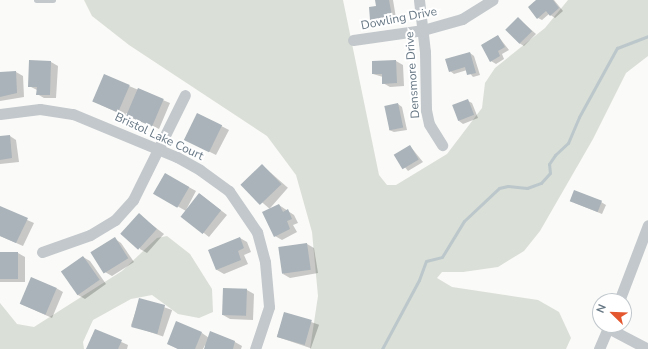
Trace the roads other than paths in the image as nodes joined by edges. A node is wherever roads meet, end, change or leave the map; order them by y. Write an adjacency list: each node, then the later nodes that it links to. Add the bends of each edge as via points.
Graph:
1 (37, 0): 2 (lane)
2 (53, 0)
3 (419, 0): 5 (street, Densmore Drive)
4 (492, 0): 5 (street, Dowling Drive, via 462,19)
5 (423, 30): 6 (street, Dowling Drive); 9 (street, Densmore Drive, via 426,110 429,124)
6 (353, 40)
7 (185, 95): 10 (street)
8 (0, 114): 10 (street, Bristol Lake Court, via 40,109 73,114)
9 (442, 145)
10 (159, 150): 12 (street, via 133,200 115,220 90,235); 16 (street, Bristol Lake Court, via 200,170 229,191 257,232 265,262 269,308)
11 (648, 225): 13 (street)
12 (42, 252)
13 (622, 293)
14 (606, 333): 17 (street)
15 (619, 333): 18 (street)
16 (255, 349)
17 (599, 349)
18 (648, 349)

